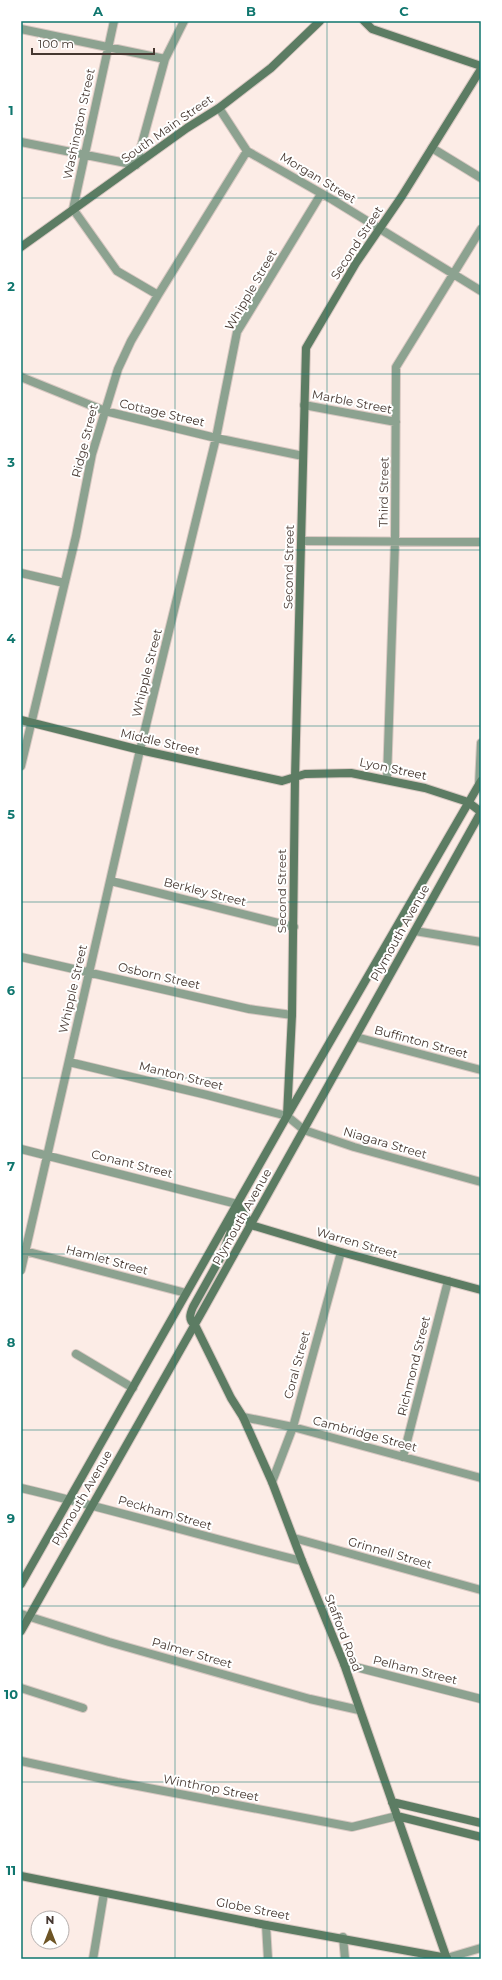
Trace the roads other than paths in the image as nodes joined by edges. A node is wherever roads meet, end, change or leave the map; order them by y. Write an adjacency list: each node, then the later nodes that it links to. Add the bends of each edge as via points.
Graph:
1 (114, 21): 6 (street, Washington Street)
2 (184, 21): 7 (street)
3 (320, 21): 9 (main road, South Main Street, via 271,68)
4 (364, 21): 8 (main road, via 372,29)
5 (21, 29): 6 (street)
6 (108, 47): 7 (street); 13 (street, Washington Street)
7 (165, 58): 14 (street)
8 (481, 67): 11 (main road, Second Street)
9 (219, 108): 12 (street, Morgan Street); 14 (main road, South Main Street)
10 (21, 142): 13 (street)
11 (432, 148): 15 (street); 18 (main road, Second Street)
12 (246, 151): 16 (street, Morgan Street); 23 (street, Ridge Street)
13 (85, 155): 14 (street); 17 (street, Washington Street)
14 (136, 165): 17 (main road, South Main Street)
15 (481, 178)
16 (321, 194): 18 (street, Morgan Street); 28 (street, Whipple Street, via 237,332)
17 (73, 209): 20 (main road, South Main Street); 23 (street, via 116,272)
18 (380, 229): 21 (street, Morgan Street); 25 (main road, Second Street, via 356,263 306,348)
19 (481, 229): 21 (street, Third Street)
20 (21, 247)
21 (454, 275): 22 (street, Morgan Street); 27 (street, Third Street, via 396,367)
22 (481, 292)
23 (158, 295): 26 (street, Ridge Street, via 118,369)
24 (21, 377): 26 (street, Cottage Street)
25 (304, 405): 27 (street, Marble Street); 29 (main road, Second Street)
26 (105, 411): 28 (street, Cottage Street); 34 (street, Ridge Street, via 92,454)
27 (396, 422): 31 (street, Third Street)
28 (216, 438): 29 (street, Cottage Street); 38 (street, Whipple Street)
29 (303, 456): 30 (main road, Second Street)
30 (302, 541): 31 (street); 40 (main road, Second Street)
31 (395, 542): 32 (street); 41 (street, Third Street)
32 (481, 542)
33 (21, 573): 34 (street)
34 (64, 583): 36 (street, Ridge Street)
35 (21, 720): 36 (main road, Middle Street)
36 (30, 722): 38 (main road, Middle Street); 39 (street, Ridge Street)
37 (481, 743): 42 (street)
38 (140, 750): 40 (main road, Middle Street, via 282,781); 45 (street, Whipple Street)
39 (21, 766)
40 (295, 778): 41 (main road, Lyon Street, via 305,774 351,773); 46 (main road, Second Street)
41 (387, 779): 43 (main road, Lyon Street)
42 (480, 783): 43 (main road, Plymouth Avenue)
43 (468, 802): 44 (main road, Lyon Street); 55 (main road, Plymouth Avenue)
44 (481, 812): 47 (main road, Plymouth Avenue)
45 (110, 881): 46 (street, Berkley Street); 50 (street, Whipple Street)
46 (294, 927): 51 (main road, Second Street)
47 (415, 930): 48 (street); 52 (main road, Plymouth Avenue)
48 (481, 942)
49 (21, 957): 50 (street, Osborn Street)
50 (89, 973): 51 (street, Osborn Street, via 250,1009); 53 (street, Whipple Street)
51 (292, 1015): 55 (main road, Second Street)
52 (356, 1037): 54 (street, Buffinton Street); 56 (main road, Plymouth Avenue)
53 (69, 1062): 55 (street, Manton Street); 58 (street, Whipple Street)
54 (481, 1070)
55 (286, 1116): 56 (street, Niagara Street); 60 (main road, Plymouth Avenue)
56 (304, 1130): 59 (street, Niagara Street, via 376,1154); 61 (main road, Plymouth Avenue)
57 (21, 1148): 58 (street, Conant Street)
58 (48, 1155): 60 (street, Conant Street); 62 (street, Whipple Street)
59 (481, 1182)
60 (237, 1204): 61 (main road); 67 (main road, Plymouth Avenue); 68 (main road, Stafford Road, via 222,1255 191,1310 190,1318)
61 (251, 1225): 63 (main road, Warren Street); 68 (main road, Plymouth Avenue)
62 (23, 1250): 64 (street, Whipple Street); 67 (street, Hamlet Street)
63 (341, 1252): 65 (main road, Warren Street); 72 (street, Coral Street)
64 (21, 1270)
65 (448, 1281): 66 (main road, Warren Street); 73 (street, Richmond Street)
66 (481, 1290)
67 (186, 1293): 70 (main road, Plymouth Avenue)
68 (195, 1325): 71 (main road, Stafford Road); 78 (main road, Plymouth Avenue)
69 (76, 1354): 70 (street)
70 (133, 1388): 77 (main road, Plymouth Avenue)
71 (243, 1417): 72 (street, Cambridge Street); 75 (main road, Stafford Road)
72 (293, 1427): 73 (street, Cambridge Street); 75 (street, Coral Street)
73 (403, 1457): 74 (street, Cambridge Street)
74 (481, 1478)
75 (272, 1482): 79 (main road, Stafford Road)
76 (21, 1488): 77 (street, Peckham Street)
77 (69, 1499): 78 (street, Peckham Street); 81 (main road, Plymouth Avenue)
78 (93, 1505): 80 (street, Peckham Street, via 215,1540); 83 (main road, Plymouth Avenue)
79 (294, 1538): 80 (main road, Stafford Road); 82 (street, Grinnell Street)
80 (302, 1561): 85 (main road, Stafford Road)
81 (21, 1584)
82 (481, 1590)
83 (25, 1616): 84 (main road, Plymouth Avenue); 89 (street, Palmer Street, via 310,1700)
84 (21, 1631)
85 (344, 1664): 87 (street, Pelham Street); 89 (main road, Stafford Road)
86 (21, 1688): 88 (street)
87 (481, 1699)
88 (83, 1708)
89 (359, 1710): 91 (main road, Stafford Road)
90 (21, 1761): 92 (street, Winthrop Street, via 352,1827)
91 (392, 1802): 92 (main road, Stafford Road); 93 (main road)
92 (397, 1816): 94 (main road); 100 (main road, Stafford Road)
93 (481, 1823)
94 (481, 1837)
95 (21, 1876): 96 (main road, Globe Street)
96 (104, 1893): 97 (main road, Globe Street); 101 (street)
97 (266, 1925): 98 (main road, Globe Street); 102 (street)
98 (343, 1937): 100 (main road, Globe Street); 103 (street)
99 (481, 1948): 100 (street, Globe Street)
100 (447, 1958)
101 (93, 1959)
102 (268, 1959)
103 (345, 1959)

